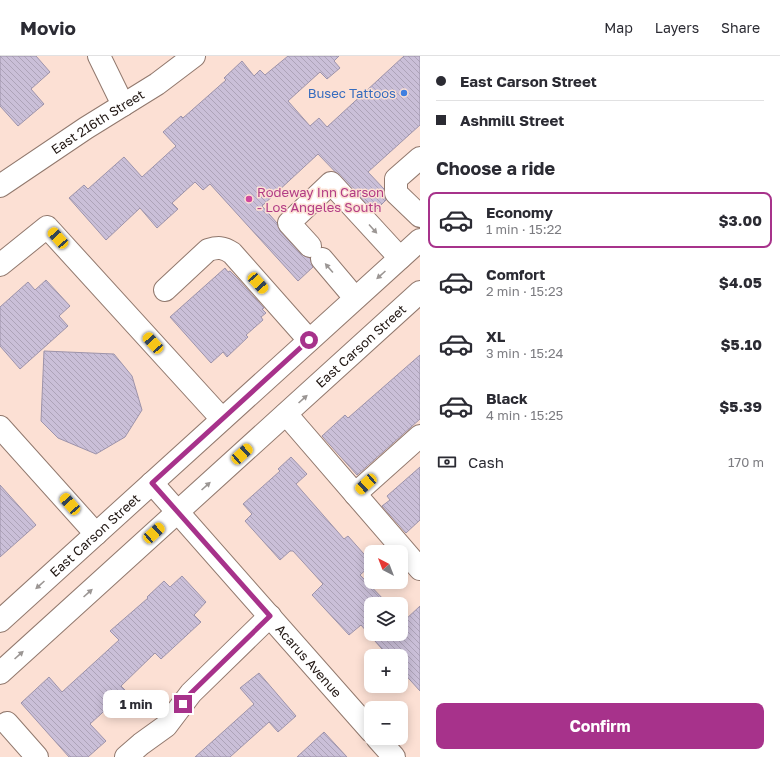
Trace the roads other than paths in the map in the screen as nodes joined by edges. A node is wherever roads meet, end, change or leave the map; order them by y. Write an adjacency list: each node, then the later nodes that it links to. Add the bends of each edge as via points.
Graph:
1 (99, 56): 3 (main road)
2 (194, 56): 3 (main road, East 216th Street, via 157,84)
3 (123, 105): 5 (main road, East 216th Street)
4 (420, 158): 6 (main road, via 396,179 396,193)
5 (0, 186)
6 (420, 216)
7 (420, 240): 8 (main road, East Carson Street)
8 (400, 258): 12 (main road, East Carson Street, one-way to 12); 12 (main road, one-way to 8, via 289,223 331,183)
9 (0, 265): 15 (main road, via 47,227)
10 (165, 290): 13 (main road, via 208,250 224,248 232,253)
11 (420, 292): 14 (main road, East Carson Street, one-way to 11)
12 (355, 298): 13 (main road, East Carson Street)
13 (309, 340): 15 (main road, East Carson Street)
14 (286, 414): 19 (main road); 20 (main road, East Carson Street, one-way to 14)
15 (222, 419): 18 (main road, East Carson Street)
16 (0, 427): 21 (main road)
17 (420, 436): 19 (main road)
18 (152, 483): 20 (main road, Acarus Avenue); 21 (main road, East Carson Street)
19 (355, 494): 22 (main road)
20 (177, 512): 23 (main road, Acarus Avenue); 25 (main road, East Carson Street, one-way to 20)
21 (96, 534): 24 (main road, East Carson Street, one-way to 24)
22 (420, 568)
23 (270, 616): 27 (main road, Acarus Avenue); 30 (main road, via 191,693 166,726)
24 (0, 621)
25 (0, 673)
26 (6, 723): 29 (main road)
27 (364, 723)
28 (383, 745): 31 (main road)
29 (37, 757)
30 (126, 757)
31 (394, 757)

